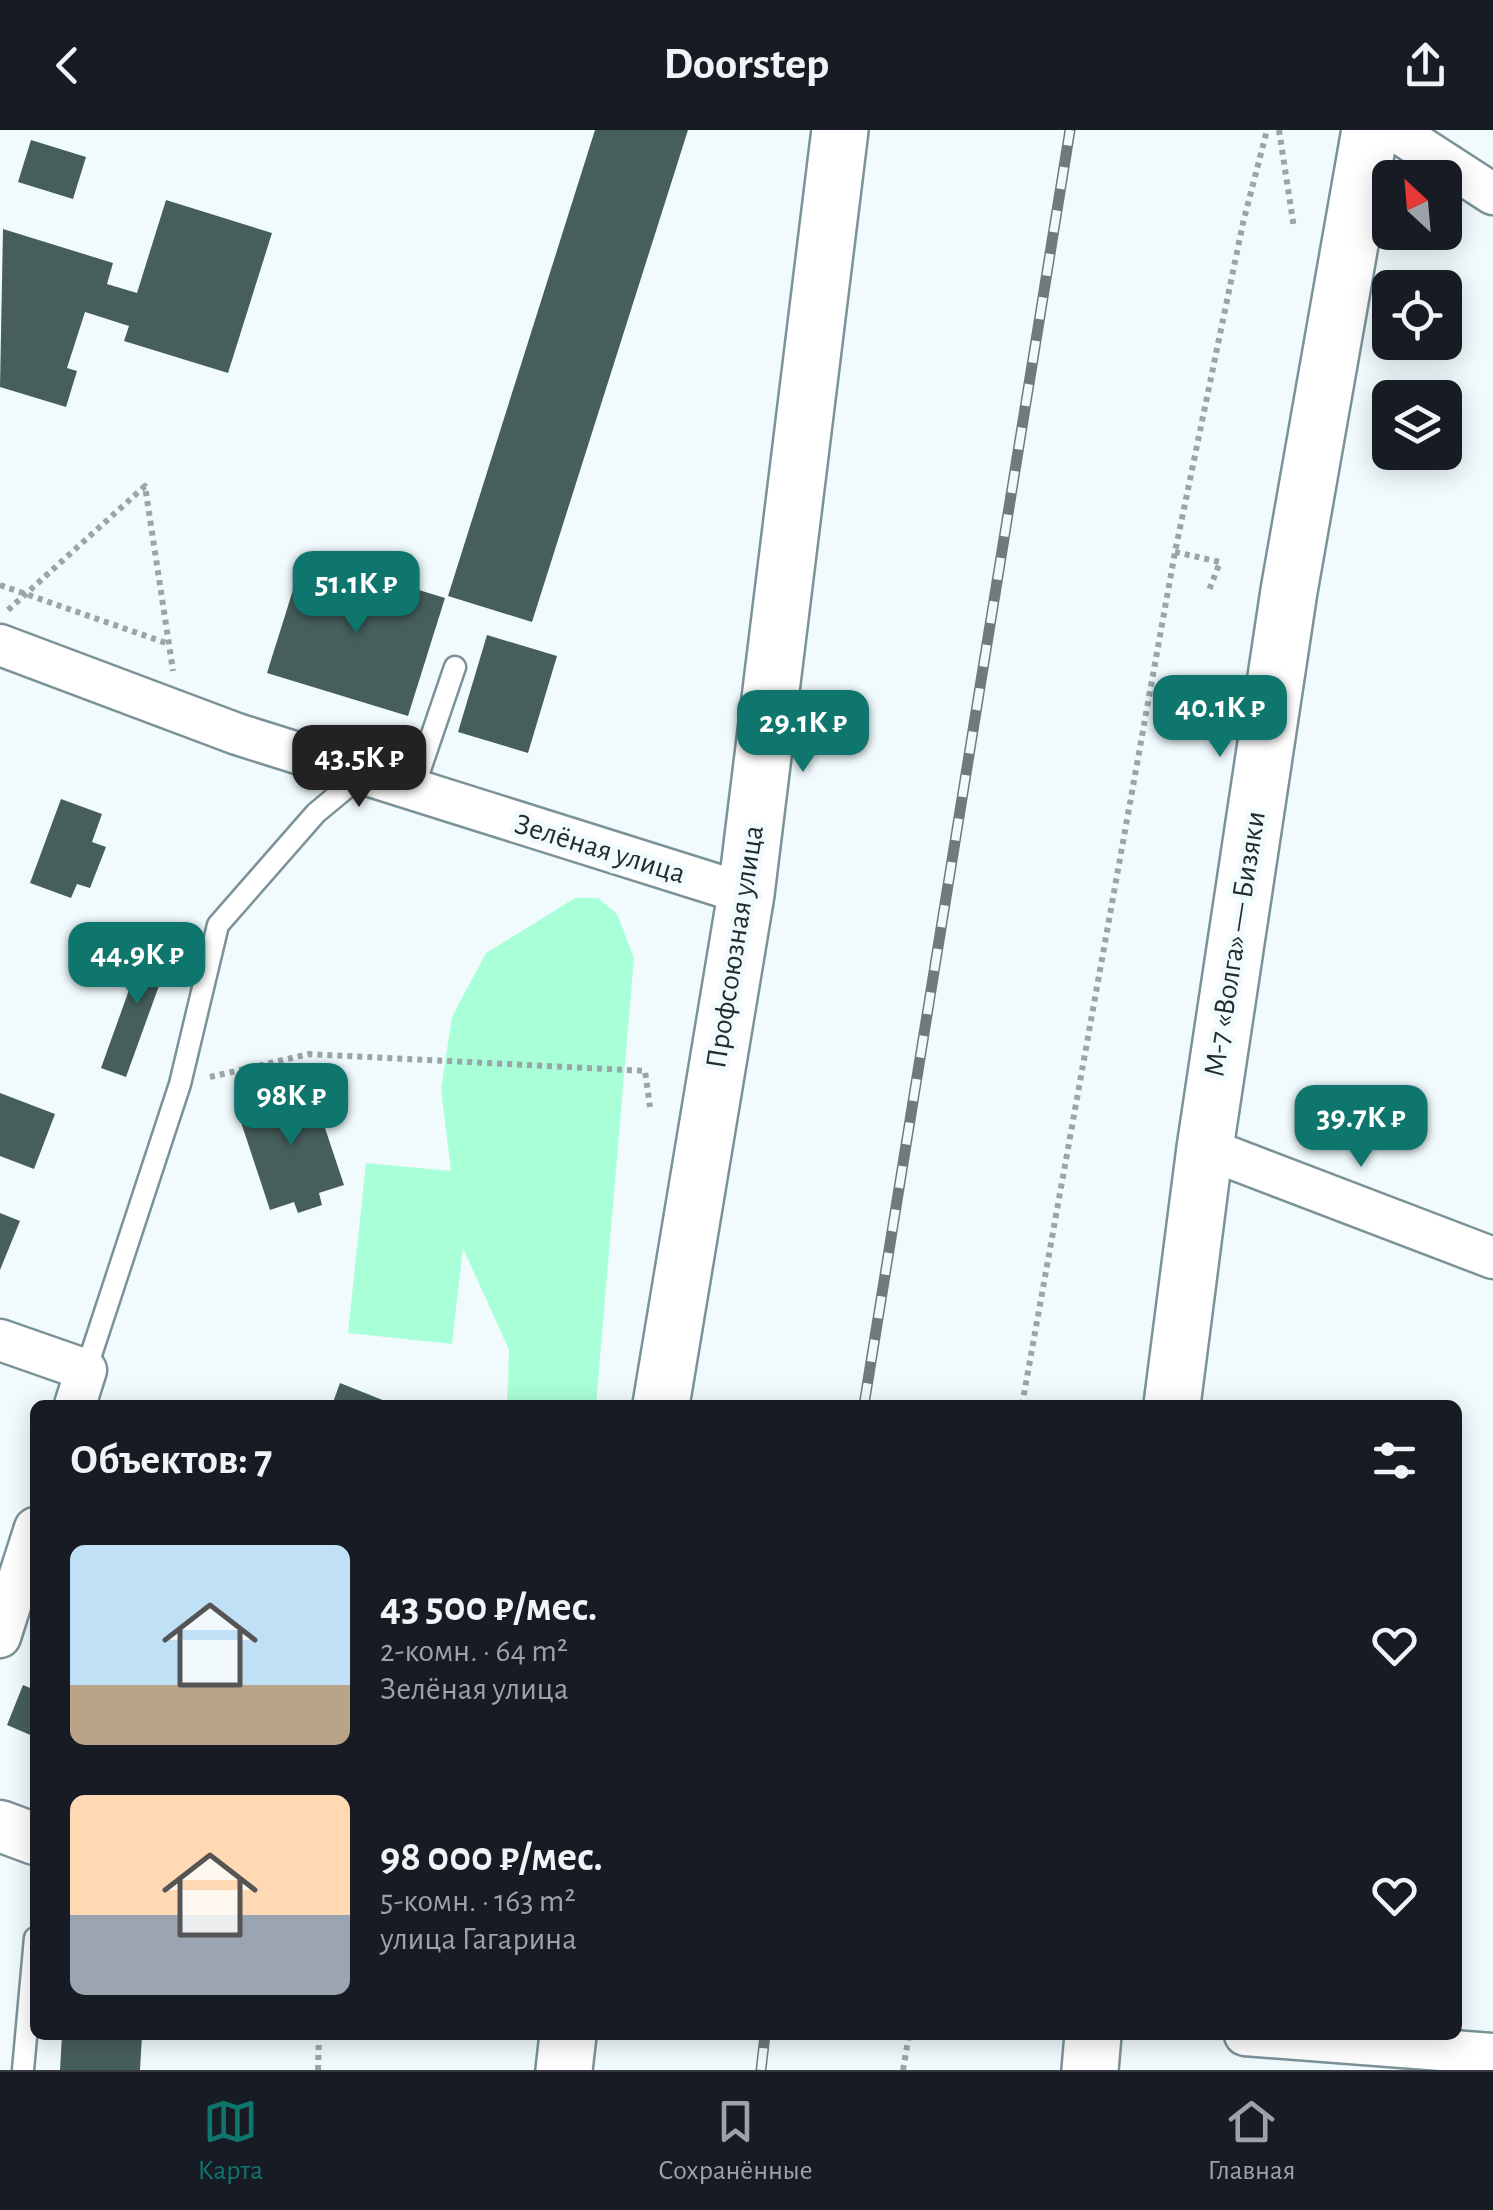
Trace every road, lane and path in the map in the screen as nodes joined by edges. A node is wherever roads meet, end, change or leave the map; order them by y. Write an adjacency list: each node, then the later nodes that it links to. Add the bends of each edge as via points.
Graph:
1 (840, 130): 19 (main road, Профсоюзная улица)
2 (1266, 130): 8 (path)
3 (1279, 130): 7 (path)
4 (1370, 130): 22 (main road, М-7 «Волга» — Бизяки, via 1288,591)
5 (1394, 130): 6 (street)
6 (1493, 194)
7 (1294, 228)
8 (1175, 552): 10 (path, via 1220,562); 27 (path)
9 (0, 585): 11 (path)
10 (1208, 592)
11 (27, 594): 12 (path); 13 (path); 13 (path, via 145,486)
12 (0, 618)
13 (169, 644): 16 (path)
14 (0, 646): 16 (street, Зелёная улица)
15 (456, 667): 18 (lane)
16 (179, 713): 17 (street, Зелёная улица)
17 (364, 774): 18 (street, Зелёная улица); 20 (lane, via 316,813 218,925)
18 (413, 790): 19 (street, Зелёная улица)
19 (746, 894): 26 (main road, Профсоюзная улица)
20 (180, 1084): 21 (path, via 309,1054 505,1060 645,1071); 25 (lane)
21 (650, 1108)
22 (1205, 1148): 23 (street); 28 (main road, М-7 «Волга» — Бизяки)
23 (1493, 1258)
24 (0, 1340): 25 (street)
25 (80, 1387)
26 (662, 1400)
27 (1023, 1400)
28 (1173, 1400)
29 (30, 1544): 30 (street)
30 (0, 1637)
31 (0, 1826): 32 (street)
32 (30, 1837)
33 (30, 1989): 40 (lane)
34 (320, 2040): 41 (path)
35 (567, 2040): 42 (main road)
36 (907, 2040): 43 (path)
37 (1093, 2040): 44 (main road)
38 (1311, 2040): 39 (street)
39 (1493, 2054)
40 (22, 2070)
41 (318, 2070)
42 (564, 2070)
43 (904, 2070)
44 (1090, 2070)

